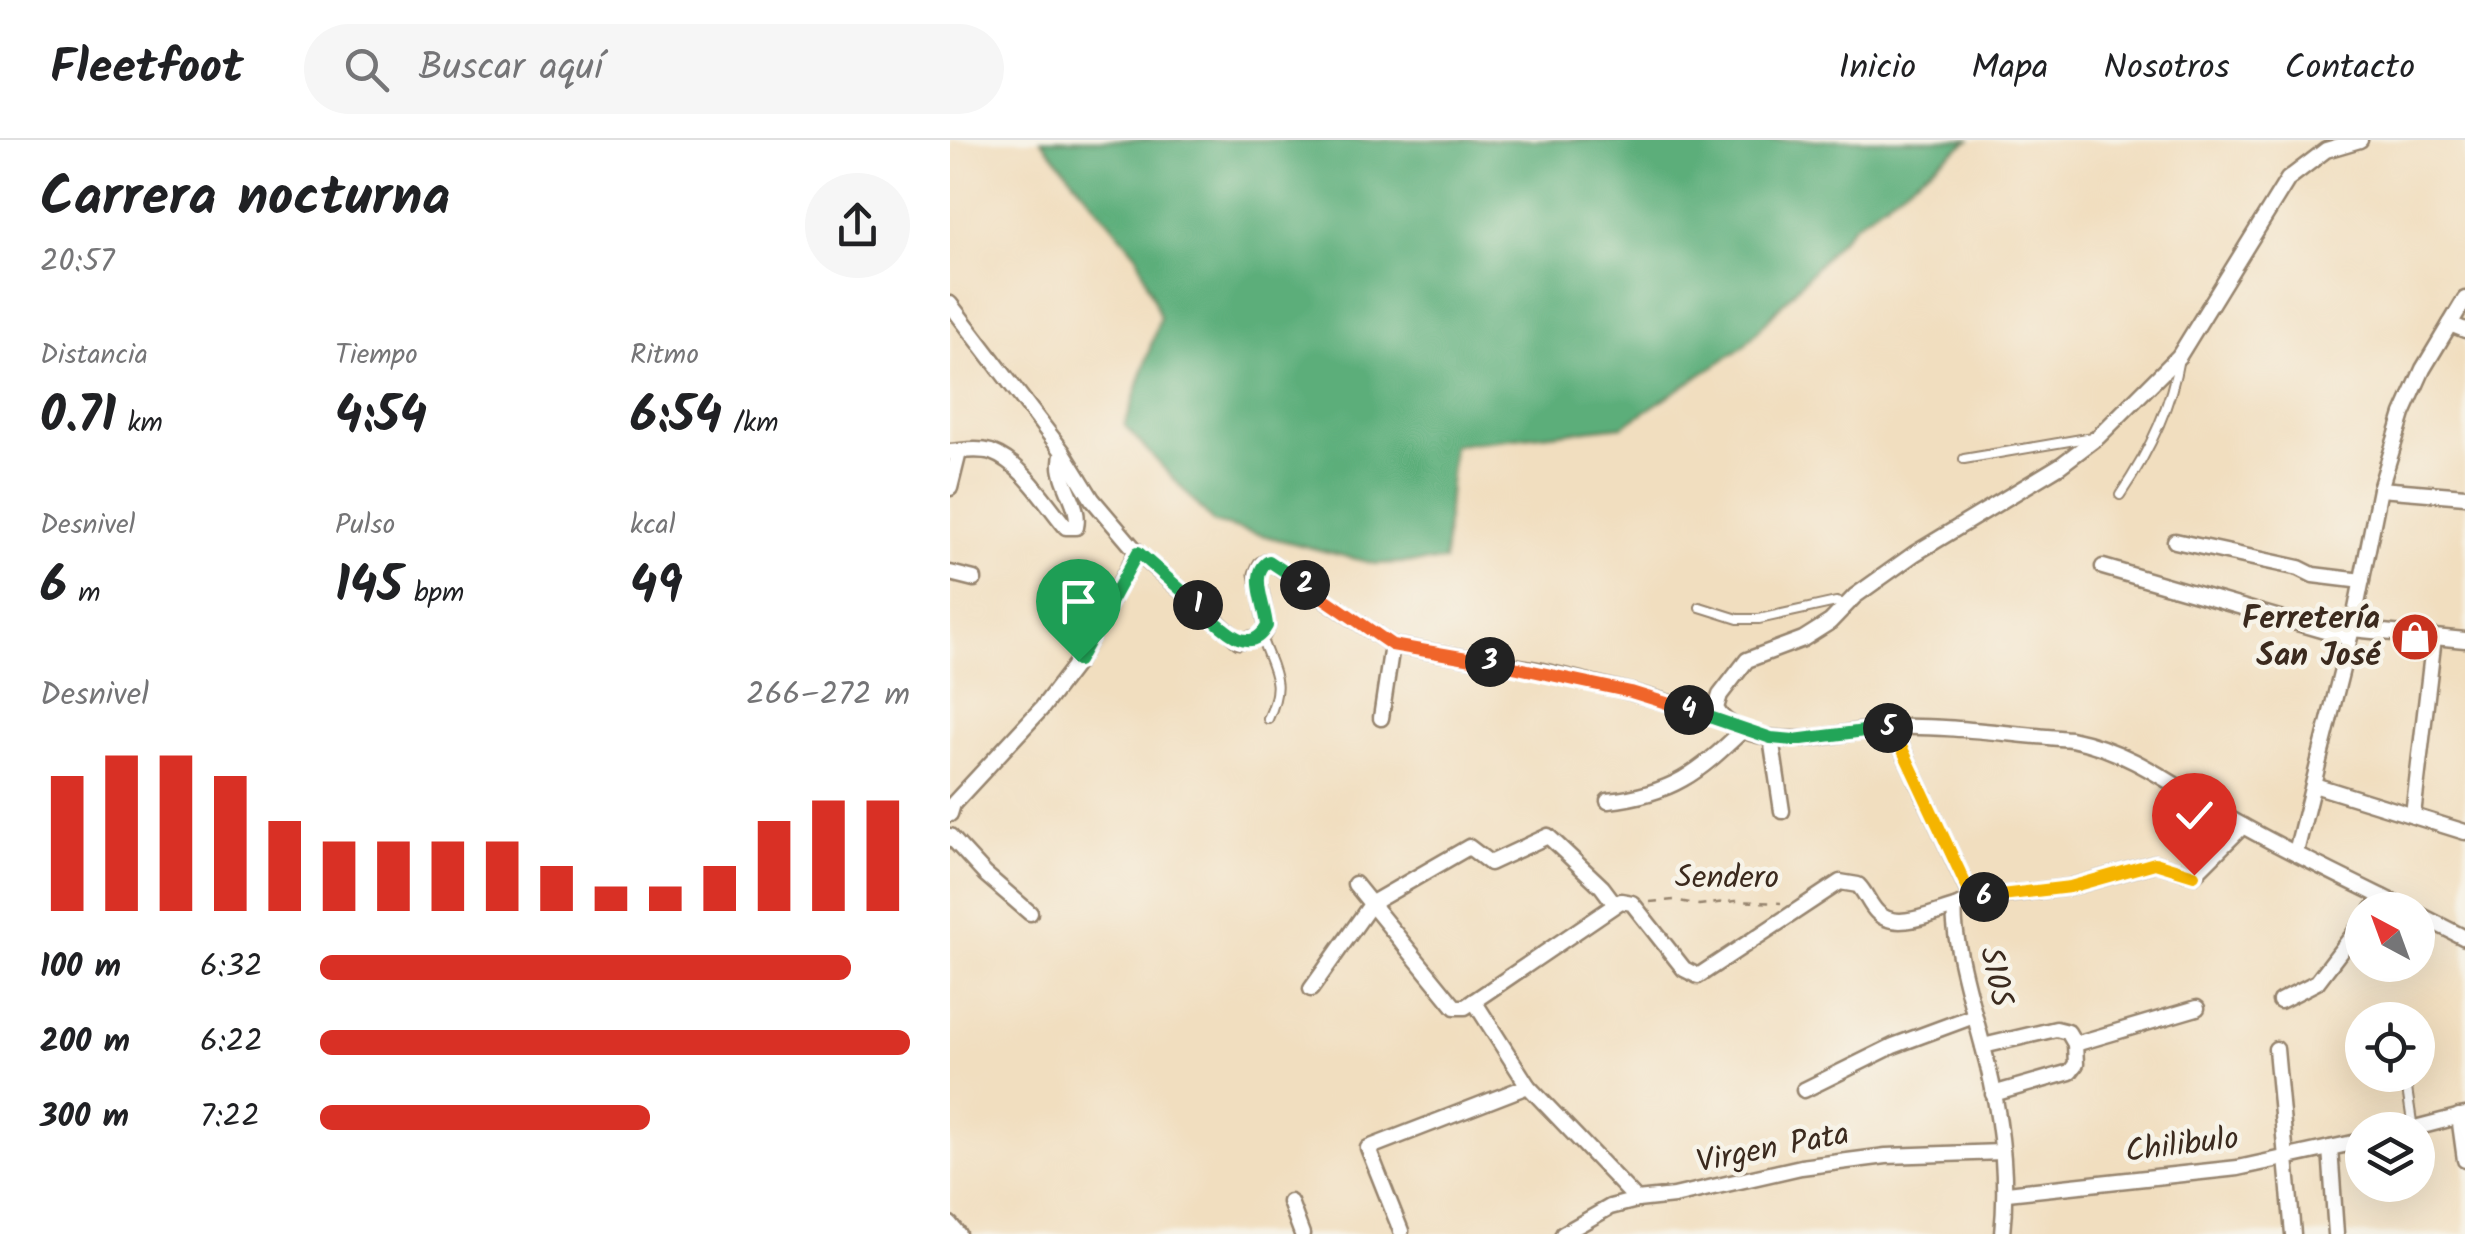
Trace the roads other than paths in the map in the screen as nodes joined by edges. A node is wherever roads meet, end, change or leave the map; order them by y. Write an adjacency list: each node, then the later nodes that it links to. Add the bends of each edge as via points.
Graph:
1 (2360, 140): 6 (street, via 2326,150 2288,179)
2 (2465, 299): 4 (street)
3 (950, 304): 9 (street)
4 (2450, 324): 5 (street); 12 (street, via 2403,414)
5 (2465, 330)
6 (2179, 356): 7 (street); 13 (lane, via 2155,431)
7 (2098, 437): 10 (lane); 21 (street)
8 (954, 452): 9 (street, via 992,452 1006,461 1071,528 1078,516 1060,463); 11 (street)
9 (1063, 452): 16 (street, via 1092,500)
10 (1964, 460)
11 (950, 488)
12 (2380, 490): 14 (street); 20 (street)
13 (2120, 495)
14 (2465, 496)
15 (2176, 541): 20 (street, via 2313,576)
16 (1138, 552): 24 (street, via 1239,641); 37 (street, via 1078,661)
17 (2103, 567): 23 (street)
18 (950, 572): 19 (street)
19 (974, 580)
20 (2362, 580): 23 (street)
21 (1846, 604): 22 (lane, via 1738,620); 29 (street, via 1803,639 1747,660 1720,695)
22 (1700, 607)
23 (2351, 634): 25 (street); 34 (street)
24 (1261, 637): 27 (street, via 1267,626 1257,574 1269,561); 30 (lane, via 1279,686)
25 (2434, 637): 26 (street); 38 (street)
26 (2465, 640)
27 (1392, 645): 28 (street); 29 (street, via 1538,670)
28 (1382, 718)
29 (1721, 718): 32 (street)
30 (1268, 719)
31 (1892, 727): 33 (street); 39 (street, via 2093,744 2141,763); 45 (street)
32 (1744, 730): 33 (street); 35 (street, via 1683,782)
33 (1771, 738): 36 (street)
34 (2314, 785): 38 (street); 42 (street)
35 (1608, 800)
36 (1782, 811)
37 (950, 814)
38 (2413, 815): 40 (street)
39 (2243, 826): 42 (street); 45 (street, S10S, via 2194,875 2155,863 2070,887)
40 (2465, 832)
41 (950, 836): 49 (street)
42 (2296, 852): 44 (street)
43 (1355, 884): 46 (street)
44 (2374, 892)
45 (1972, 898): 48 (street, S10S)
46 (1372, 903): 47 (street, via 1459,850 1476,850 1490,863 1548,836); 53 (street); 54 (street, via 1446,999 1455,1007)
47 (1614, 903): 48 (street, via 1632,902 1684,969 1698,976 1840,882 1858,885 1875,910 1892,920); 54 (street)
48 (1955, 907): 57 (street, S10S)
49 (1030, 913)
50 (2435, 923): 51 (street)
51 (2465, 938)
52 (2345, 945): 55 (street, via 2317,982)
53 (1311, 990)
54 (1474, 1001): 61 (street)
55 (2280, 1001)
56 (2198, 1008): 58 (street)
57 (1974, 1016): 59 (street, S10S); 62 (street)
58 (2075, 1044): 59 (street, via 2056,1028); 63 (street, via 2070,1072)
59 (1983, 1046): 63 (street, S10S)
60 (2276, 1048): 69 (street)
61 (1528, 1086): 72 (street); 75 (street, via 1368,1148)
62 (1804, 1090)
63 (1993, 1094): 68 (street, S10S)
64 (2462, 1116): 65 (street); 70 (street)
65 (2435, 1123)
66 (2345, 1145): 67 (street, Chilibulo)
67 (2330, 1148): 69 (street, Chilibulo); 81 (street)
68 (2002, 1152): 71 (street, S10S); 72 (street, Virgen Pata, via 1886,1156)
69 (2286, 1159): 71 (street, Chilibulo); 80 (street)
70 (2465, 1160)
71 (2007, 1193): 79 (street, S10S)
72 (1636, 1200): 78 (street, Virgen Pata)
73 (1290, 1202): 77 (street)
74 (950, 1224): 76 (street)
75 (1401, 1231)
76 (958, 1234)
77 (1302, 1234)
78 (1562, 1234)
79 (2002, 1234)
80 (2293, 1234)
81 (2336, 1234)

